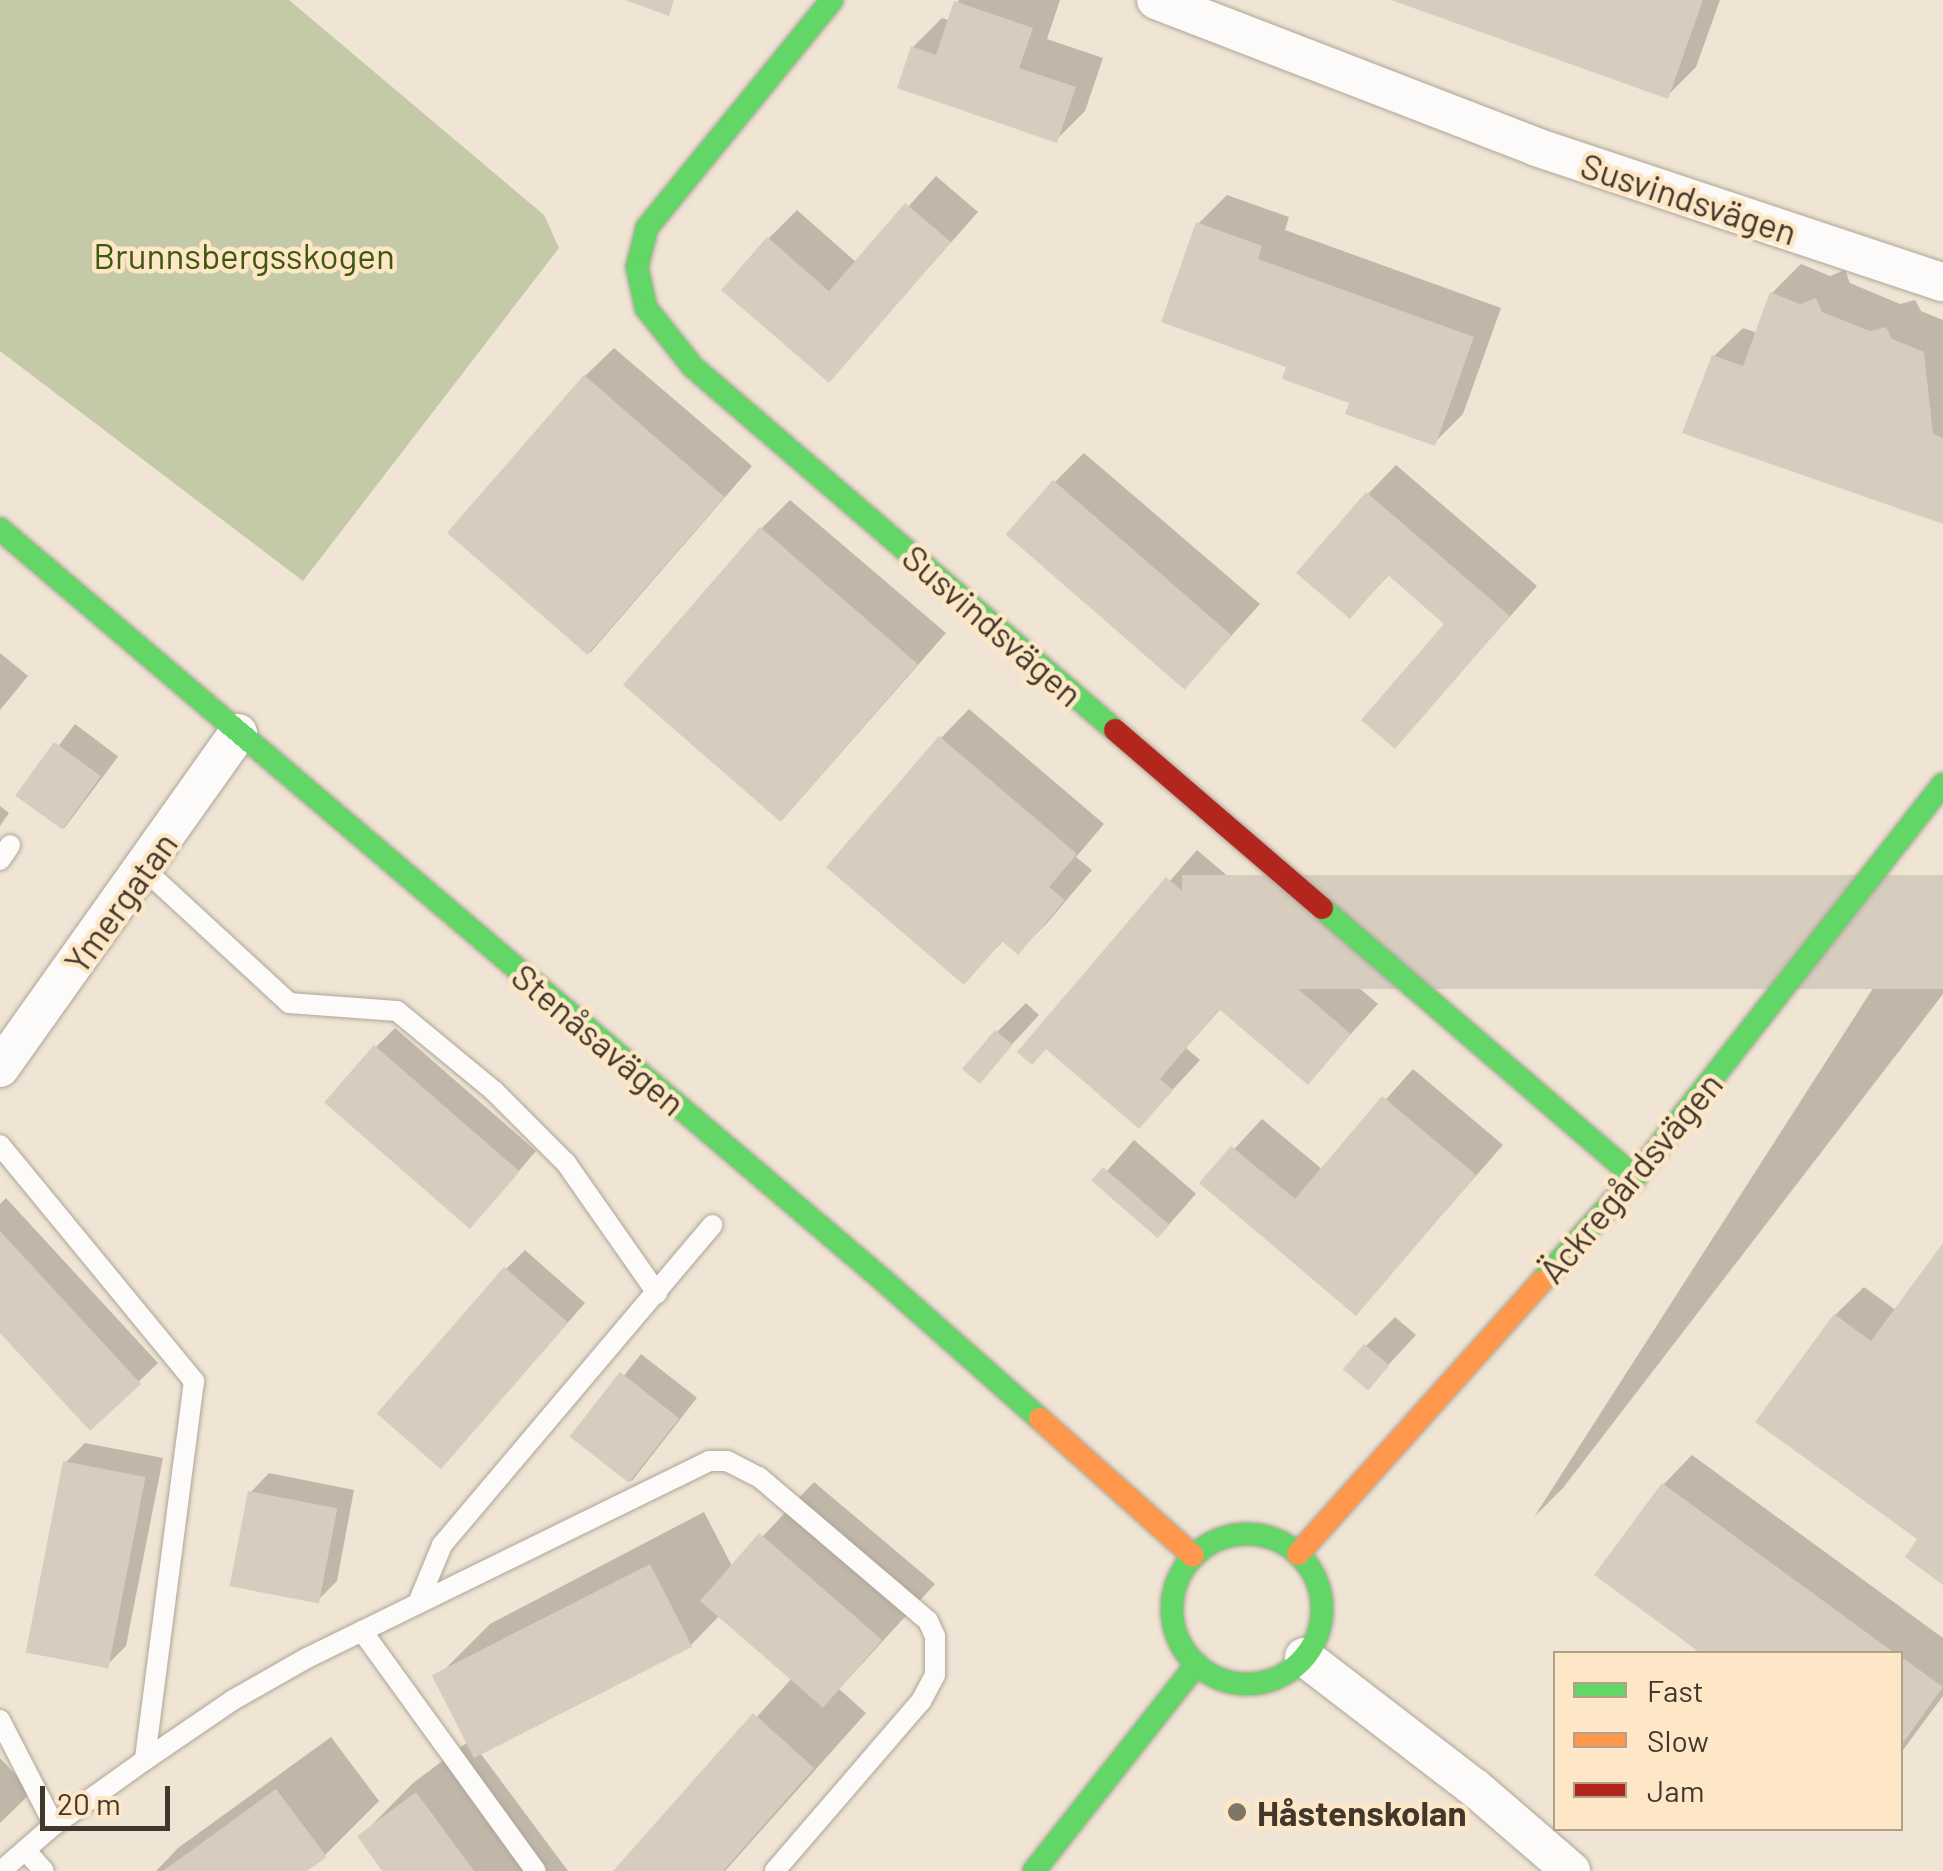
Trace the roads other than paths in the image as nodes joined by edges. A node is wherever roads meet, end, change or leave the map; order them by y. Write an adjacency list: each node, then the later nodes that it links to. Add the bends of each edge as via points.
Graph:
1 (832, 0): 10 (street, Susvindsvägen, via 647,228 637,267 646,308 693,367)
2 (1156, 0): 3 (street, Susvindsvägen, via 1536,147)
3 (1943, 282)
4 (0, 529): 5 (street, Stenåsavägen)
5 (238, 733): 7 (street, Ymergatan); 14 (street, Stenåsavägen, via 883,1280)
6 (1943, 784): 10 (street, Äckregårdsvägen)
7 (145, 870): 8 (street, Ymergatan); 12 (lane, via 289,1003 397,1012 494,1091 566,1163)
8 (0, 1068)
9 (0, 1145): 20 (lane, via 194,1381)
10 (1636, 1177): 13 (street, Äckregårdsvägen)
11 (712, 1224): 12 (lane)
12 (658, 1293): 15 (lane, via 442,1544)
13 (1298, 1554): 14 (street, via 1254,1534 1221,1538); 17 (street, via 1317,1581 1322,1613)
14 (1193, 1556): 18 (street, via 1177,1581 1172,1611 1179,1640)
15 (418, 1603): 16 (lane); 26 (lane, via 709,1461 726,1460 759,1477 928,1621 937,1656 921,1701)
16 (362, 1631): 20 (lane, via 233,1700); 25 (lane)
17 (1304, 1658): 18 (street, via 1281,1676 1252,1684 1222,1679); 28 (street, via 1476,1788)
18 (1197, 1664): 27 (street)
19 (0, 1720): 21 (lane)
20 (146, 1760): 21 (lane)
21 (54, 1825): 22 (lane)
22 (25, 1850): 23 (lane); 24 (lane)
23 (1, 1871)
24 (44, 1871)
25 (536, 1871)
26 (775, 1871)
27 (1034, 1871)
28 (1571, 1871)

